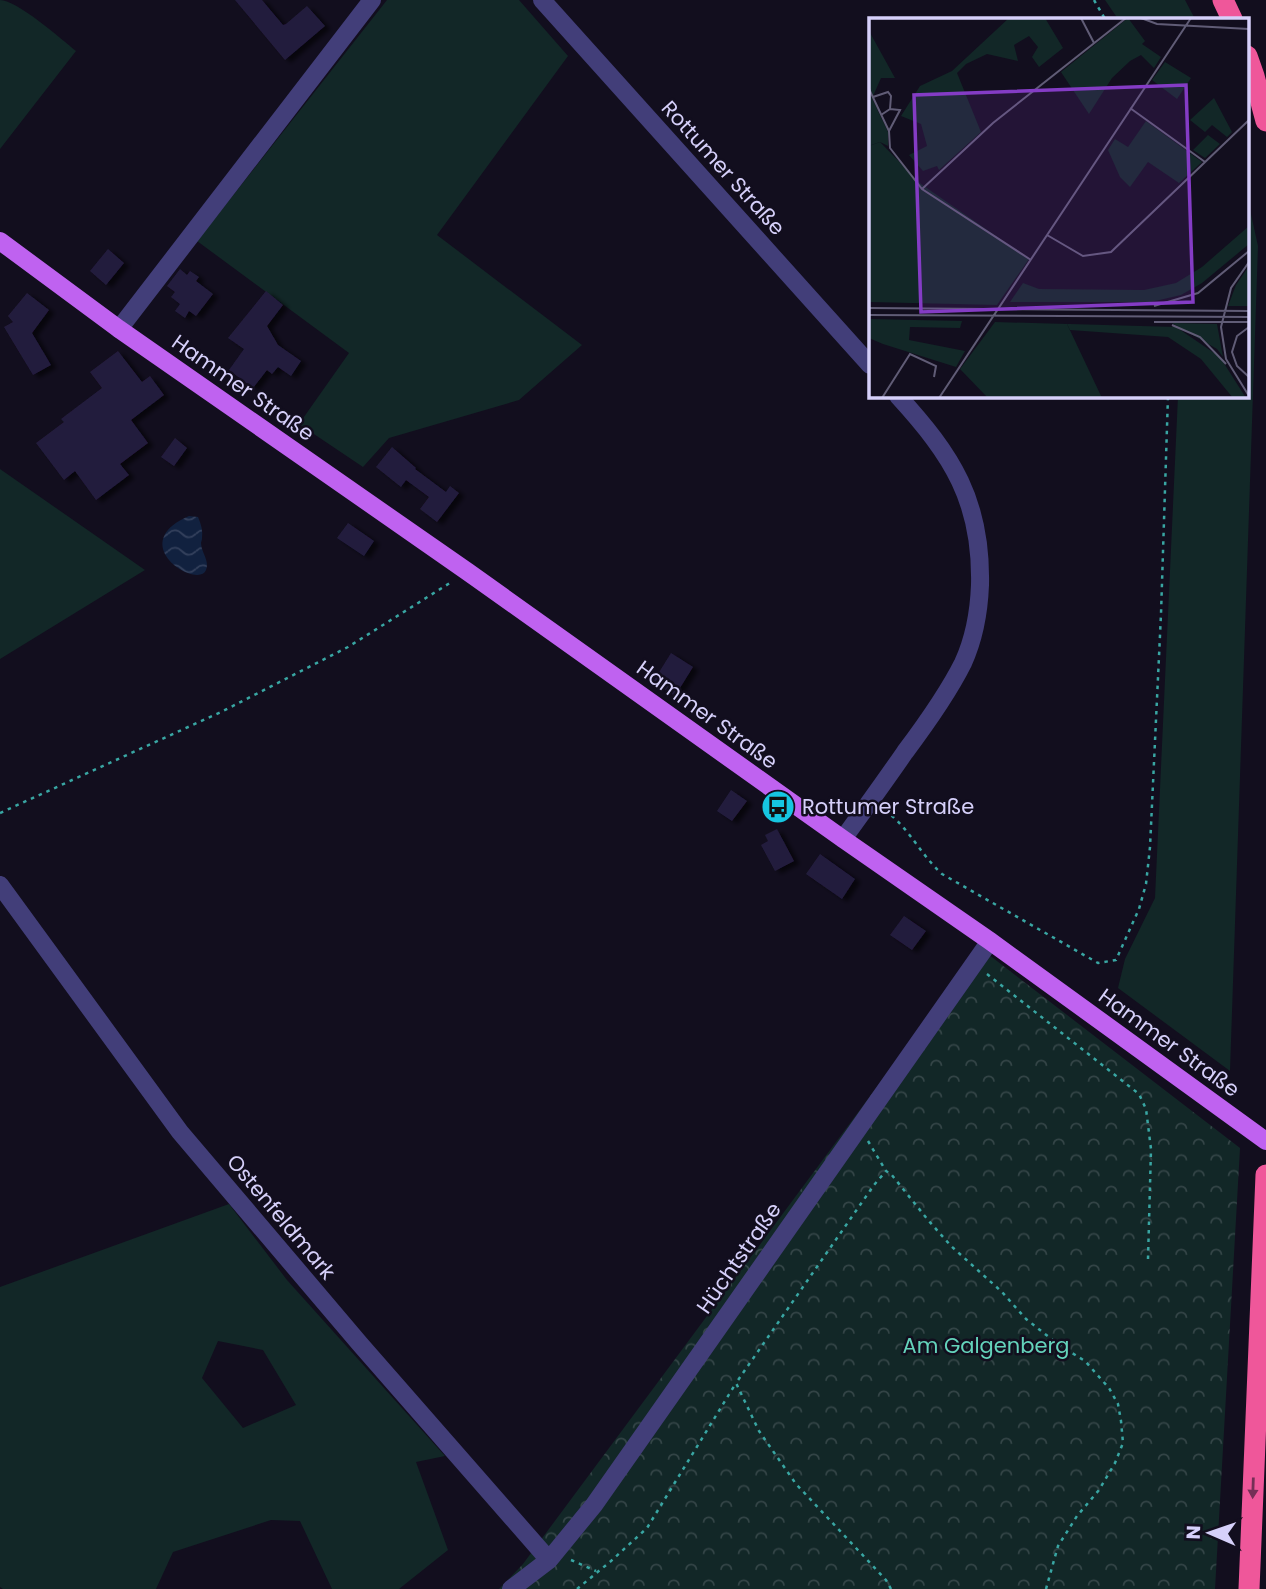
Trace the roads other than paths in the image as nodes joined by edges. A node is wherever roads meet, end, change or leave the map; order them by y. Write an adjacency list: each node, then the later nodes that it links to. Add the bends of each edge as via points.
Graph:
1 (372, 0): 8 (street)
2 (542, 0): 9 (street, Rottumer Straße)
3 (1223, 0): 4 (highway)
4 (1232, 18)
5 (1248, 59): 6 (highway)
6 (1266, 121)
7 (0, 241): 8 (main road, Hammer Straße)
8 (119, 329): 11 (main road, Hammer Straße)
9 (869, 364)
10 (899, 397): 11 (street, via 939,445 967,496 977,528 980,597 963,662 938,707)
11 (843, 839): 13 (main road, Hammer Straße)
12 (0, 886): 16 (street, Ostenfeldmark, via 180,1132 360,1344)
13 (990, 941): 14 (main road, Hammer Straße); 16 (street, Hüchtstraße, via 594,1505)
14 (1266, 1141)
15 (1266, 1175): 18 (highway, one-way to 18)
16 (552, 1556): 17 (street, Hüchtstraße)
17 (511, 1589)
18 (1249, 1589)

